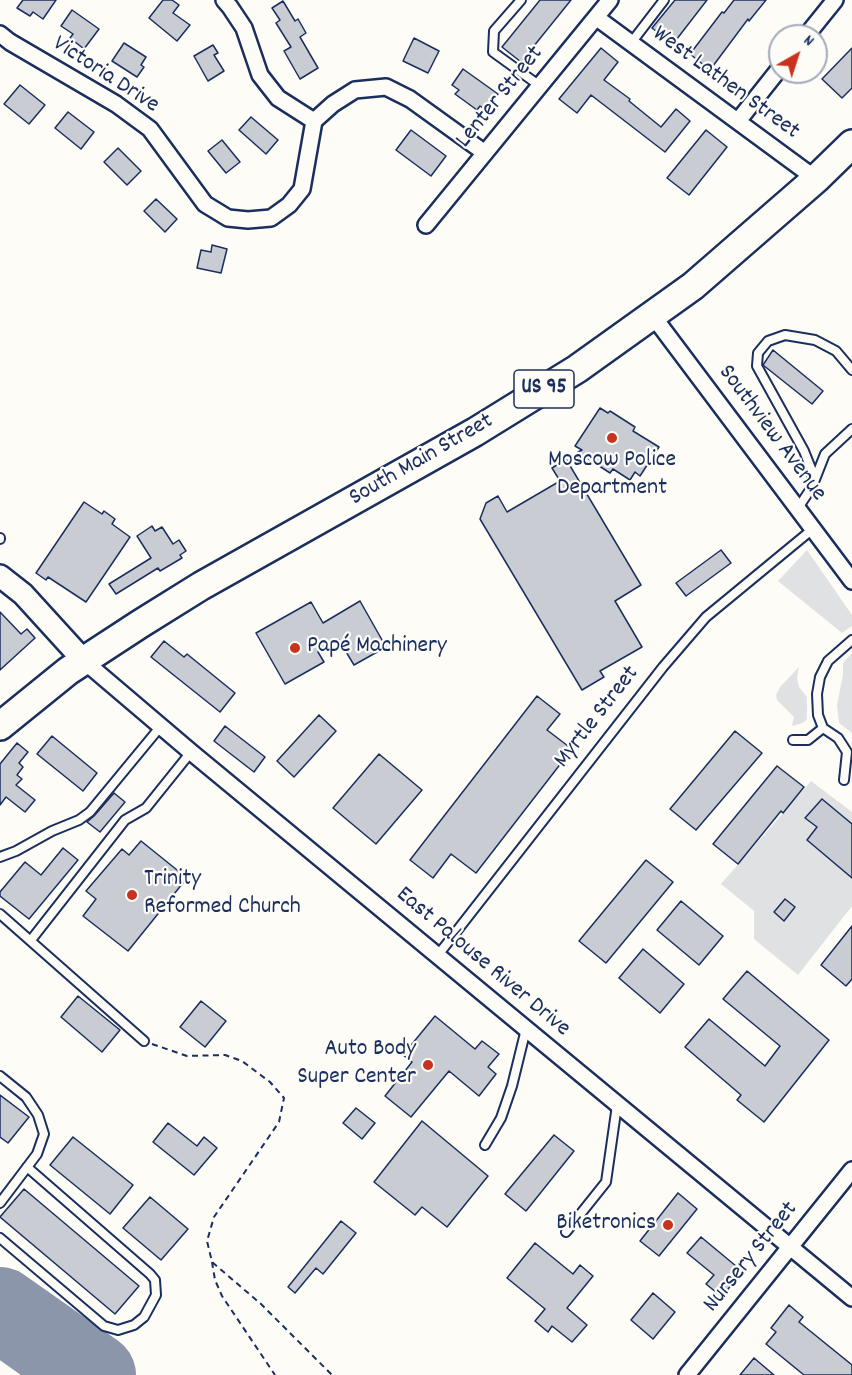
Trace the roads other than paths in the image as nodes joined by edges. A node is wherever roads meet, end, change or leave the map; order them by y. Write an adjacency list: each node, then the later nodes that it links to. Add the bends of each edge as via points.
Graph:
1 (224, 0): 12 (street, via 244,28 260,75 278,98)
2 (521, 0): 11 (lane, via 494,31 493,52)
3 (610, 0): 6 (street, Lenter Street)
4 (664, 0): 9 (lane)
5 (835, 0): 7 (street)
6 (597, 18): 9 (street, West Lathen Street); 11 (street, Lenter Street)
7 (816, 24)
8 (0, 34): 12 (street, Victoria Drive, via 150,129 205,204 228,218 270,218 290,205 302,189)
9 (631, 43): 13 (street, West Lathen Street)
10 (768, 83): 13 (street)
11 (540, 87): 15 (street, Lenter Street)
12 (314, 121): 15 (street, via 355,90 386,87 410,99)
13 (738, 121): 16 (street, West Lathen Street)
14 (852, 144): 16 (highway, South Main Street / US 95)
15 (485, 153): 17 (street, Lenter Street)
16 (807, 172): 18 (highway, South Main Street / US 95, via 693,286)
17 (426, 225)
18 (653, 316): 22 (street, Southview Avenue); 27 (highway, South Main Street / US 95, via 475,432 201,586)
19 (852, 370): 21 (lane, via 836,351 815,340 785,335 768,340 758,353 757,366 808,461)
20 (852, 429): 21 (lane, via 825,454)
21 (812, 487): 22 (lane)
22 (798, 508): 23 (street, Southview Avenue)
23 (813, 528): 25 (street, Southview Avenue); 37 (lane, Myrtle Street, via 706,616)
24 (0, 576): 27 (street, via 23,594)
25 (852, 581)
26 (852, 640): 30 (lane, via 828,662 820,677 818,715)
27 (84, 661): 28 (highway, South Main Street / US 95); 29 (street, East Palouse River Drive)
28 (0, 726)
29 (161, 726): 32 (street, East Palouse River Drive); 34 (lane, via 90,812)
30 (823, 728): 31 (lane, via 808,740); 33 (lane, via 838,738 847,752)
31 (793, 740)
32 (191, 752): 36 (lane, via 146,808 125,820); 37 (street, East Palouse River Drive)
33 (844, 780)
34 (0, 856)
35 (0, 914): 36 (lane)
36 (31, 940): 39 (lane)
37 (438, 955): 38 (street, East Palouse River Drive)
38 (526, 1029): 41 (street, East Palouse River Drive); 42 (lane, via 501,1118)
39 (144, 1041)
40 (0, 1076): 43 (lane, via 26,1097 44,1134)
41 (618, 1104): 46 (lane, via 606,1182); 48 (street, East Palouse River Drive)
42 (485, 1145)
43 (27, 1167): 45 (lane); 47 (lane, via 150,1274 156,1295 144,1317 134,1325 118,1330 104,1326)
44 (852, 1170): 48 (street, Nursery Street)
45 (0, 1203)
46 (566, 1232)
47 (0, 1238)
48 (791, 1246): 49 (street, East Palouse River Drive); 50 (street, Nursery Street)
49 (852, 1298)
50 (687, 1375)

